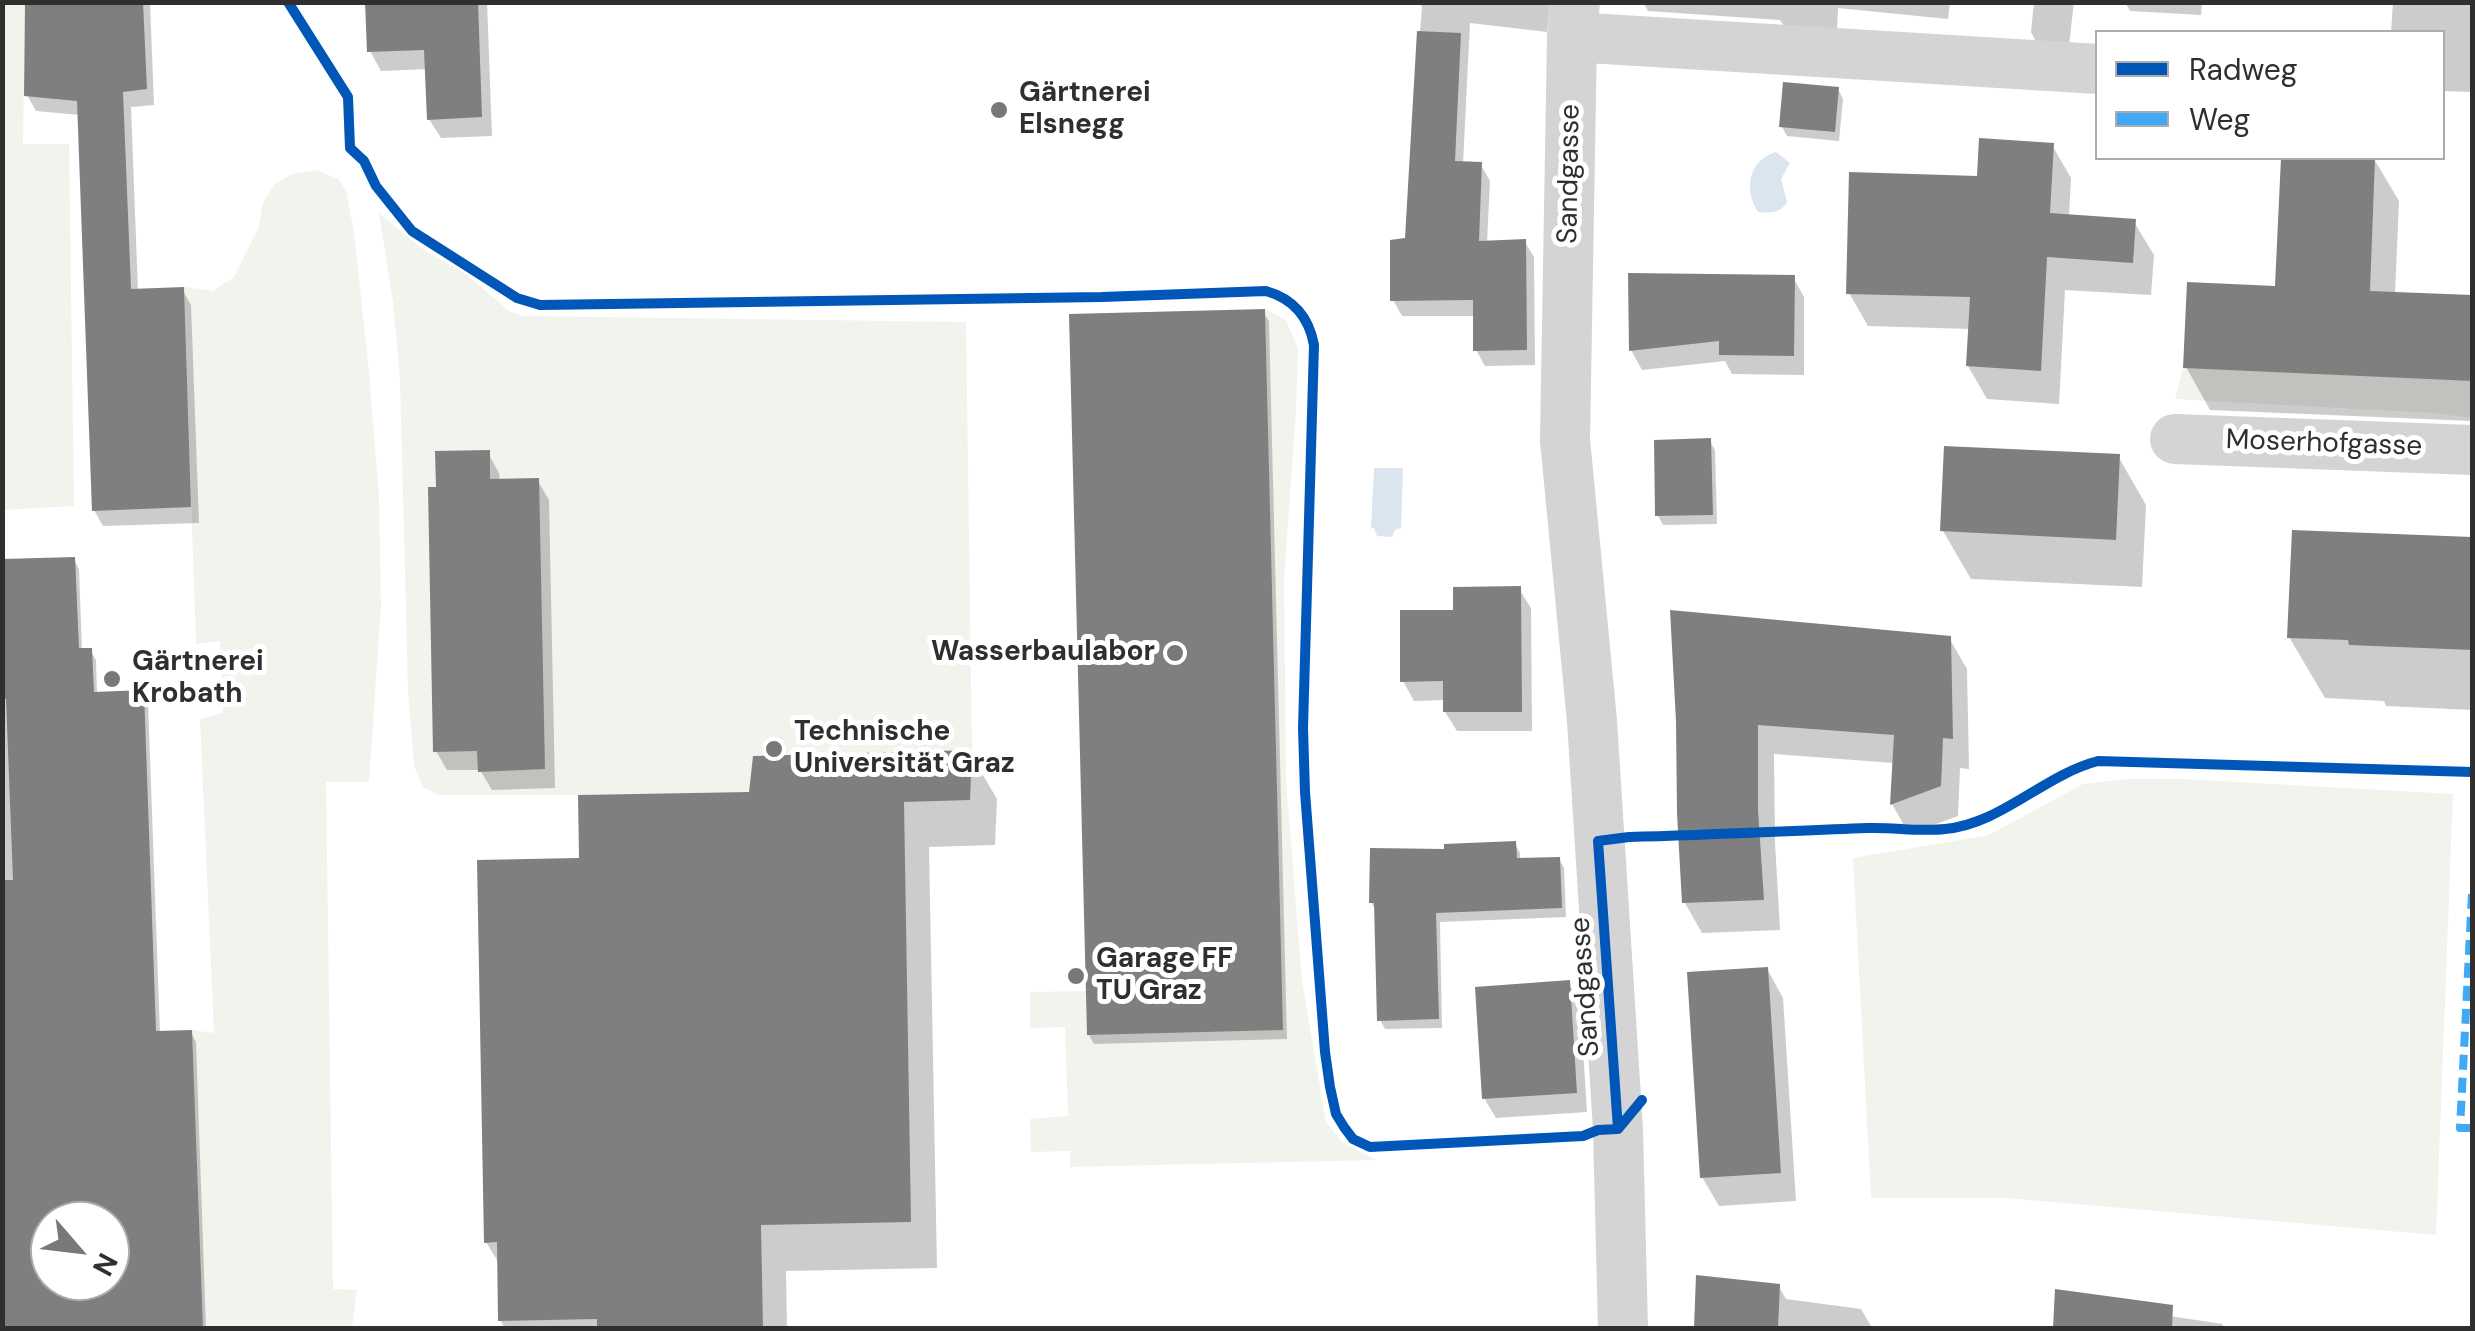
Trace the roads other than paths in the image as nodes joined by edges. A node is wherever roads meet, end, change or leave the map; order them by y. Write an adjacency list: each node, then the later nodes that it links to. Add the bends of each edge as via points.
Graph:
1 (1574, 20): 2 (street, Sandgasse); 5 (street, Sandgasse, via 1565,440 1592,722 1618,1129)
2 (2095, 69)
3 (2175, 439): 4 (street, Moserhofgasse)
4 (2472, 450)
5 (1622, 1328)

